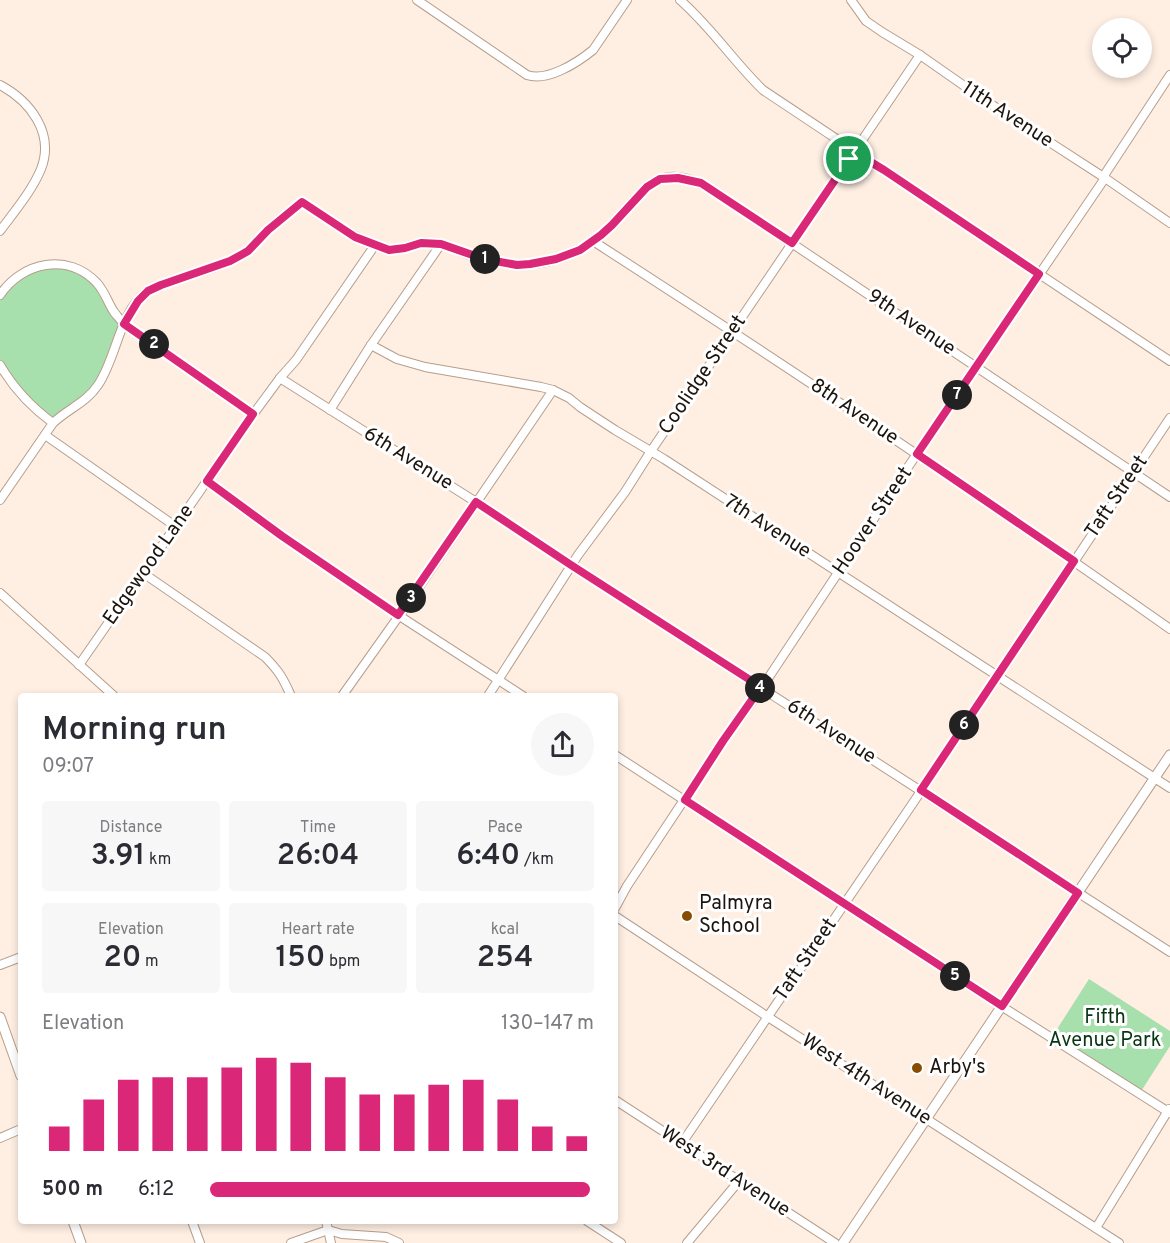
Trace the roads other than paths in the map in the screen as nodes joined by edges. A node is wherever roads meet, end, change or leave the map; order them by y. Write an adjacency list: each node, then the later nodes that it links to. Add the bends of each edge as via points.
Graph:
1 (417, 0): 2 (street, via 526,75 539,78 593,50)
2 (627, 0)
3 (681, 0): 8 (street, via 763,90)
4 (851, 0): 5 (street, 11th Avenue, via 866,21)
5 (920, 55): 8 (street, Coolidge Street); 9 (street, 11th Avenue)
6 (1170, 75): 9 (street, Hoover Street)
7 (0, 85): 11 (street, via 34,113 45,148 41,169)
8 (854, 152): 13 (street, Coolidge Street); 16 (street)
9 (1104, 178): 10 (street, 11th Avenue); 16 (street, Hoover Street)
10 (1170, 223)
11 (0, 231)
12 (593, 241): 13 (street, 9th Avenue, via 647,187 660,179 678,178 701,183); 14 (street, via 556,259 517,265); 19 (street, 8th Avenue)
13 (792, 243): 19 (street, Coolidge Street); 23 (street, 9th Avenue)
14 (441, 244): 15 (street, via 421,243 389,250); 20 (street)
15 (375, 245): 18 (street, via 355,237 302,202 248,251 148,291); 24 (street, Edgewood Lane)
16 (1039, 274): 21 (street); 23 (street, Hoover Street)
17 (1, 292): 18 (street, via 31,268 64,265 99,285)
18 (124, 324): 27 (street); 29 (street, via 94,391)
19 (733, 331): 31 (street, Coolidge Street); 32 (street, 8th Avenue)
20 (371, 345): 25 (street, 7th Avenue, via 397,359 425,367); 26 (street)
21 (1170, 362)
22 (0, 365): 29 (street, via 27,402)
23 (976, 367): 32 (street, Hoover Street); 33 (street, 9th Avenue)
24 (280, 378): 26 (street, 6th Avenue); 27 (street, Edgewood Lane)
25 (553, 390): 31 (street, 7th Avenue); 37 (street)
26 (330, 410): 37 (street, 6th Avenue)
27 (253, 414): 34 (street, Edgewood Lane)
28 (1170, 418): 33 (street, Taft Street)
29 (53, 423): 30 (street)
30 (45, 435): 36 (street); 38 (street)
31 (651, 452): 40 (street, Coolidge Street); 42 (street, 7th Avenue)
32 (917, 454): 39 (street, 8th Avenue); 42 (street, Hoover Street)
33 (1134, 473): 35 (street, 9th Avenue); 39 (street, Taft Street)
34 (207, 481): 38 (street, Edgewood Lane); 44 (street)
35 (1170, 496)
36 (0, 500)
37 (476, 502): 40 (street, 6th Avenue); 44 (street)
38 (175, 526): 41 (street, Edgewood Lane)
39 (1074, 561): 45 (street, 8th Avenue); 47 (street, Taft Street)
40 (571, 565): 48 (street, Coolidge Street); 49 (street, 6th Avenue)
41 (143, 573): 46 (street, Edgewood Lane); 51 (street, via 265,657 278,670)
42 (838, 573): 47 (street, 7th Avenue); 49 (street, Hoover Street)
43 (0, 593): 46 (street)
44 (398, 615): 48 (street); 52 (street)
45 (1170, 629)
46 (79, 665): 50 (street)
47 (997, 676): 57 (street, 7th Avenue); 59 (street, Taft Street)
48 (499, 680): 53 (street, Coolidge Street); 54 (street)
49 (761, 687): 59 (street, 6th Avenue); 60 (street, Hoover Street)
50 (111, 693)
51 (290, 693)
52 (344, 693)
53 (490, 693)
54 (518, 693)
55 (1170, 755): 57 (main road)
56 (618, 757): 60 (street)
57 (1155, 778): 58 (street, 7th Avenue); 61 (main road)
58 (1170, 788)
59 (921, 790): 61 (street, 6th Avenue); 63 (street, Taft Street)
60 (685, 800): 62 (street, Hoover Street); 63 (street)
61 (1078, 893): 65 (street, 6th Avenue); 68 (main road)
62 (618, 902)
63 (844, 903): 68 (street); 70 (street, Taft Street)
64 (618, 918): 70 (street, West 4th Avenue)
65 (1170, 952)
66 (18, 958): 67 (street)
67 (0, 965)
68 (1002, 1006): 73 (street); 74 (main road)
69 (0, 1017): 71 (main road)
70 (768, 1017): 74 (street, West 4th Avenue); 77 (street, Taft Street)
71 (18, 1068)
72 (618, 1102): 77 (street, West 3rd Avenue)
73 (1169, 1111): 83 (street)
74 (927, 1119): 83 (street, West 4th Avenue); 93 (main road)
75 (18, 1130): 76 (street)
76 (0, 1138)
77 (682, 1143): 78 (street, West 3rd Avenue)
78 (739, 1181): 91 (street); 92 (street, West 3rd Avenue)
79 (74, 1224): 85 (main road)
80 (193, 1224): 86 (street)
81 (327, 1224): 84 (street)
82 (592, 1224): 90 (street)
83 (1096, 1228): 94 (street, West 4th Avenue)
84 (328, 1230): 87 (street); 88 (street); 89 (street, via 386,1237)
85 (81, 1243)
86 (200, 1243)
87 (291, 1243)
88 (331, 1243)
89 (399, 1243)
90 (621, 1243)
91 (687, 1243)
92 (835, 1243)
93 (843, 1243)
94 (1119, 1243)

